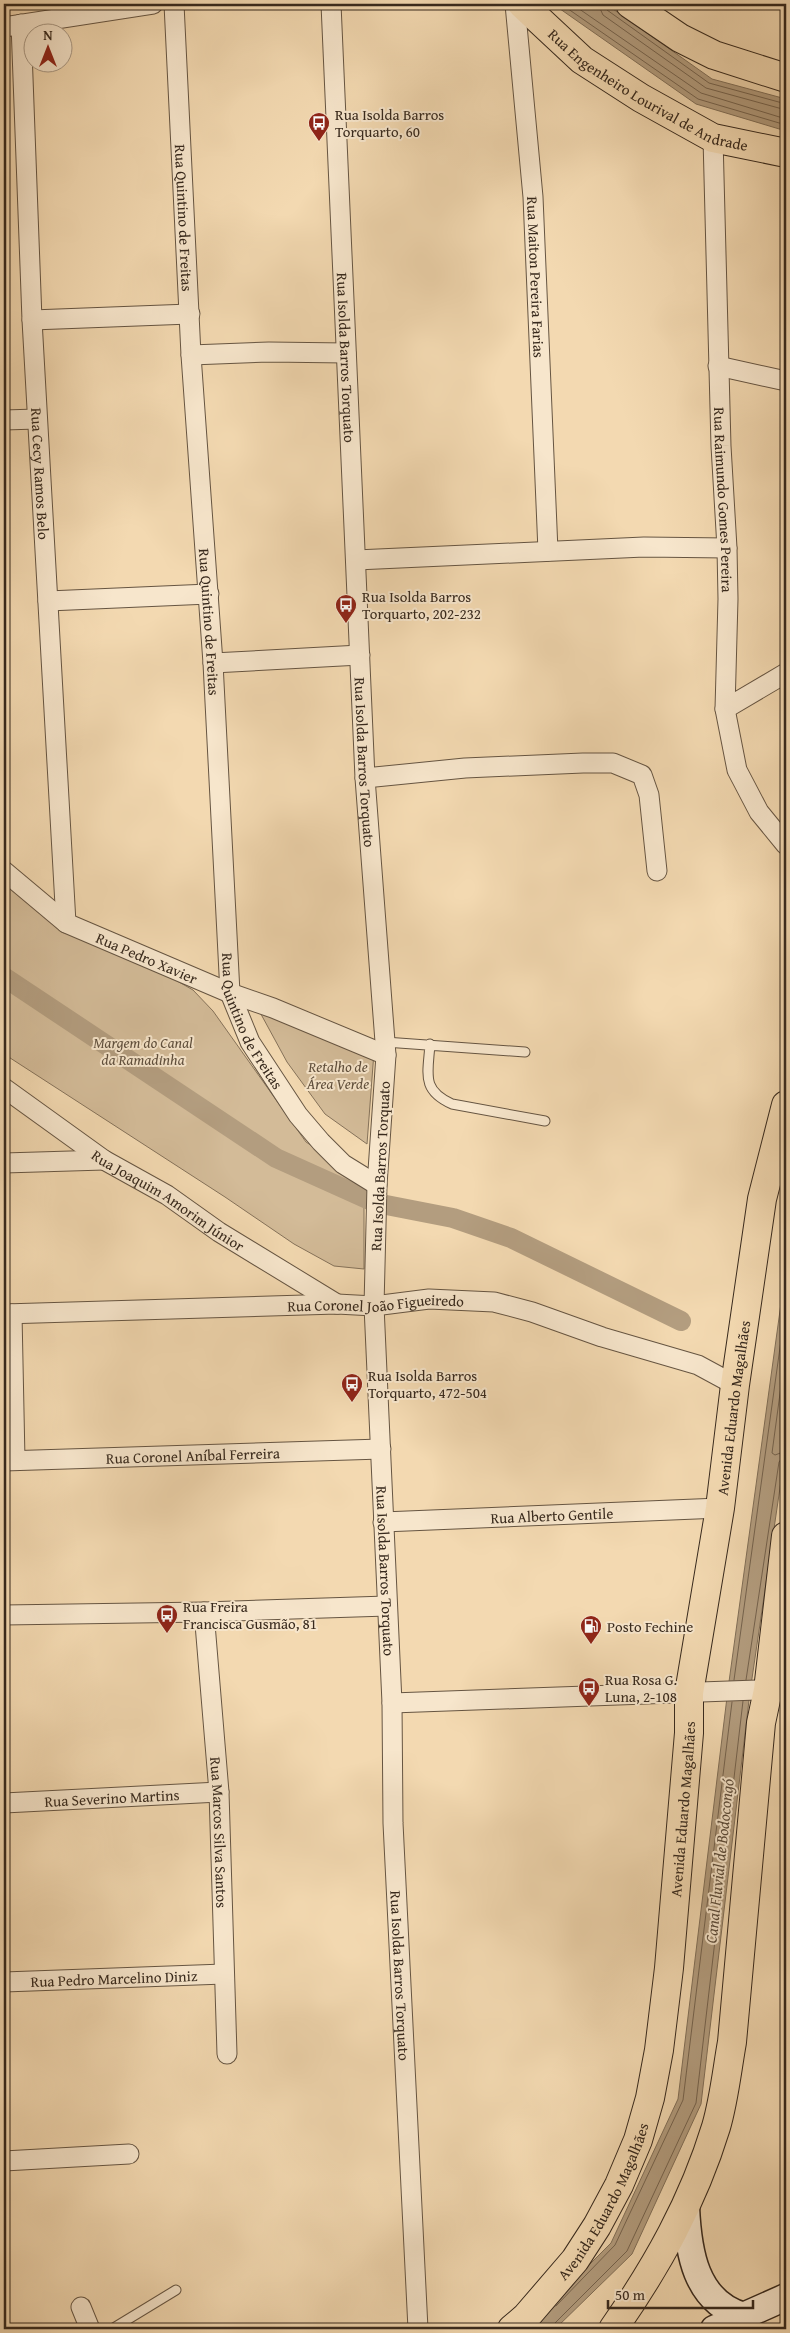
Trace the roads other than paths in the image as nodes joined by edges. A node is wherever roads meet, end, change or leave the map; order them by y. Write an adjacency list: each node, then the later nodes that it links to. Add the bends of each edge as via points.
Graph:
1 (153, 4): 7 (street)
2 (174, 4): 12 (street, Rua Quintino de Freitas)
3 (331, 4): 14 (street, Rua Isolda Barros Torquato)
4 (515, 4): 21 (street, Rua Maiton Pereira Farias, via 533,197)
5 (522, 4): 10 (main road, Rua Engenheiro Lourival de Andrade, via 582,60)
6 (630, 4): 9 (main road, via 680,38 714,55)
7 (97, 8): 8 (street)
8 (12, 25): 13 (street, Rua Cecy Ramos Belo)
9 (786, 78)
10 (713, 138): 11 (main road, Rua Engenheiro Lourival de Andrade); 16 (street, Rua Raimundo Gomes Pereira)
11 (786, 153)
12 (190, 314): 13 (street); 15 (street, Rua Quintino de Freitas)
13 (32, 320): 18 (street, Rua Cecy Ramos Belo)
14 (346, 353): 15 (street); 22 (street, Rua Isolda Barros Torquato)
15 (192, 354): 23 (street, Rua Quintino de Freitas)
16 (718, 366): 17 (street); 20 (street, Rua Raimundo Gomes Pereira)
17 (786, 381)
18 (37, 419): 19 (street); 24 (street, Rua Cecy Ramos Belo)
19 (4, 420)
20 (727, 548): 21 (street); 28 (street, Rua Raimundo Gomes Pereira)
21 (548, 551): 22 (street)
22 (356, 560): 25 (street, Rua Isolda Barros Torquato)
23 (209, 594): 24 (street); 26 (street, Rua Quintino de Freitas)
24 (48, 601): 33 (street, Rua Cecy Ramos Belo)
25 (360, 655): 26 (street); 29 (street, Rua Isolda Barros Torquato)
26 (213, 663): 34 (street, Rua Quintino de Freitas)
27 (786, 673): 28 (street)
28 (725, 709): 30 (street, Rua Raimundo Gomes Pereira, via 737,770 759,812)
29 (365, 778): 32 (street, via 464,768 613,763 642,775 649,795); 36 (street, Rua Isolda Barros Torquato)
30 (786, 845)
31 (4, 871): 33 (street, Rua Pedro Xavier)
32 (657, 871)
33 (66, 923): 34 (street, Rua Pedro Xavier)
34 (230, 993): 36 (street, Rua Pedro Xavier); 43 (street, Rua Quintino de Freitas, via 250,1042 298,1115 343,1164)
35 (430, 1044): 36 (lane); 37 (lane); 40 (lane, via 428,1078 433,1093 444,1101)
36 (386, 1049): 43 (street, Rua Isolda Barros Torquato)
37 (525, 1052)
38 (4, 1088): 41 (street, Rua Joaquim Amorim Júnior)
39 (786, 1105): 47 (main road, Avenida Eduardo Magalhães, via 762,1199)
40 (545, 1121)
41 (104, 1160): 42 (street); 44 (street, Rua Joaquim Amorim Júnior, via 167,1195 219,1232)
42 (4, 1163)
43 (377, 1185): 45 (street, Rua Isolda Barros Torquato)
44 (337, 1304): 45 (street, Rua Coronel João Figueiredo); 46 (street, Rua Coronel João Figueiredo)
45 (374, 1306): 47 (street, Rua Coronel João Figueiredo, via 429,1299 494,1302 698,1365); 48 (street, Rua Isolda Barros Torquato)
46 (8, 1314): 49 (street)
47 (735, 1385): 50 (main road, Avenida Eduardo Magalhães)
48 (381, 1449): 49 (street, Rua Coronel Aníbal Ferreira); 51 (street, Rua Isolda Barros Torquato)
49 (9, 1461)
50 (720, 1508): 51 (street, Rua Alberto Gentile); 57 (main road, Avenida Eduardo Magalhães)
51 (383, 1522): 53 (street, Rua Isolda Barros Torquato)
52 (786, 1536): 56 (main road)
53 (387, 1606): 54 (street); 58 (street, Rua Isolda Barros Torquato)
54 (204, 1612): 55 (street); 59 (street, Rua Marcos Silva Santos)
55 (4, 1615)
56 (770, 1689): 57 (street); 66 (main road, via 760,1724 733,2033 725,2088 716,2126)
57 (698, 1692): 58 (street); 74 (main road, Avenida Eduardo Magalhães, via 689,1733 669,1968 650,2098 619,2185 596,2226 575,2260)
58 (392, 1703): 73 (street, Rua Isolda Barros Torquato, via 393,1823)
59 (219, 1792): 60 (street, Rua Severino Martins); 61 (street, Rua Marcos Silva Santos)
60 (4, 1802)
61 (224, 1974): 62 (street, Rua Pedro Marcelino Diniz); 63 (street, Rua Marcos Silva Santos)
62 (4, 1982)
63 (227, 2054)
64 (129, 2154): 65 (street)
65 (4, 2161)
66 (686, 2207): 70 (street, via 687,2237 706,2289 729,2312); 75 (main road, via 654,2268)
67 (176, 2290): 72 (lane)
68 (786, 2297): 70 (street)
69 (81, 2307): 71 (street)
70 (744, 2316): 76 (street)
71 (90, 2329)
72 (112, 2329)
73 (418, 2329)
74 (512, 2329)
75 (612, 2329)
76 (714, 2329)

